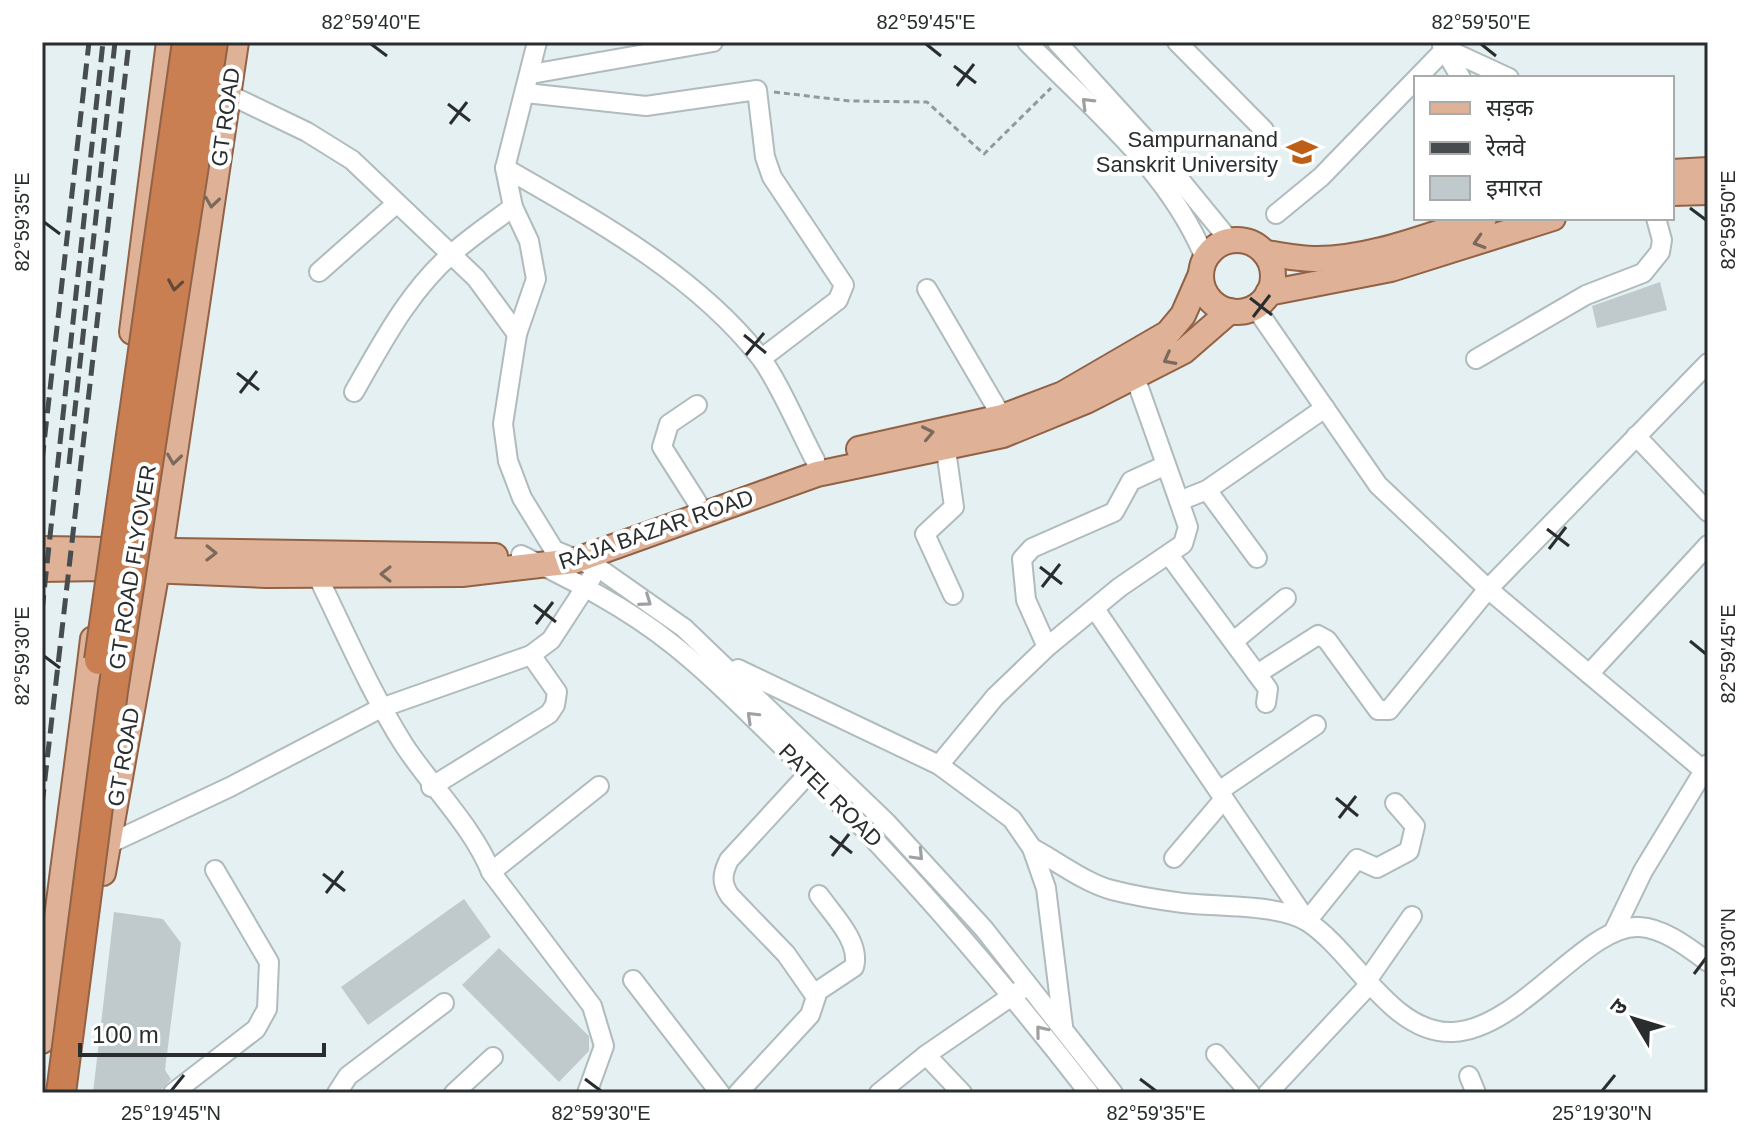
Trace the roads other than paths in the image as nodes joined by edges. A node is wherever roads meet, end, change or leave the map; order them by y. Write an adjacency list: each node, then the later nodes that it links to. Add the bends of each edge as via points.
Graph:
1 (169, 42): 60 (main road, GT ROAD)
2 (187, 42): 110 (highway, GT ROAD FLYOVER, bridge)
3 (213, 42): 111 (highway, GT ROAD FLYOVER, one-way to 111, bridge, via 113,691)
4 (236, 42): 17 (main road, GT ROAD)
5 (537, 42): 11 (street)
6 (713, 42): 11 (street)
7 (1027, 42): 30 (street, one-way to 7, via 1150,166)
8 (1057, 42): 25 (street)
9 (1177, 42): 18 (street)
10 (1445, 44): 12 (street); 13 (street); 14 (street)
11 (531, 74): 16 (street)
12 (1415, 76)
13 (1460, 76)
14 (1505, 76)
15 (1414, 77): 26 (street, via 1321,177)
16 (526, 93): 19 (street); 41 (street, via 646,106 757,90 772,177 844,285 838,300)
17 (228, 94): 23 (street, via 333,146); 63 (main road, GT ROAD, one-way to 63)
18 (1264, 130)
19 (505, 168): 24 (street); 41 (street, via 628,240 719,314)
20 (1674, 172): 21 (main road)
21 (1706, 175): 22 (main road)
22 (1674, 192)
23 (397, 203): 32 (street); 36 (street)
24 (513, 207): 32 (street); 40 (street, via 529,241 536,279)
25 (1206, 211): 30 (street); 31 (street)
26 (1276, 214)
27 (1477, 220): 34 (main road, via 1386,248)
28 (1545, 220): 34 (main road, one-way to 34)
29 (1657, 220): 42 (street, via 1660,252 1643,273 1586,295)
30 (1191, 224): 35 (street)
31 (1230, 241): 33 (main road, via 1248,242); 35 (main road, via 1220,244)
32 (452, 253): 40 (street); 45 (street, via 392,326)
33 (1265, 253): 34 (main road); 38 (main road, via 1272,273)
34 (1359, 264): 38 (main road, via 1313,287)
35 (1203, 266): 39 (main road, via 1209,298); 48 (main road, RAJA BAZAR ROAD, via 1183,315 1152,345 1063,394)
36 (319, 272)
37 (927, 289): 48 (street)
38 (1262, 300): 39 (main road); 47 (street)
39 (1230, 311): 44 (main road, RAJA BAZAR ROAD, one-way to 44, via 1184,351)
40 (517, 334): 62 (street, via 503,424 508,461 522,498)
41 (762, 358): 51 (street)
42 (1476, 359)
43 (1706, 369): 49 (street)
44 (1135, 377): 50 (main road, RAJA BAZAR ROAD, via 1003,435); 52 (street)
45 (354, 392)
46 (697, 405): 55 (street, via 669,424 662,447)
47 (1325, 408): 53 (street); 68 (street, via 1378,485)
48 (1002, 417): 51 (main road, RAJA BAZAR ROAD, one-way to 48)
49 (1636, 436): 56 (street); 68 (street)
50 (946, 450): 62 (main road, RAJA BAZAR ROAD, via 848,465); 69 (street, via 954,507 925,534)
51 (815, 460): 55 (main road, RAJA BAZAR ROAD)
52 (1166, 465): 54 (street); 73 (street, via 1131,481 1114,512 1032,548 1022,559 1026,600)
53 (1207, 490): 54 (street); 61 (street)
54 (1179, 501): 59 (street, via 1187,535)
55 (697, 502): 62 (main road, RAJA BAZAR ROAD)
56 (1708, 512)
57 (1708, 545): 77 (street)
58 (42, 549): 60 (main road, RAJA BAZAR ROAD)
59 (1169, 555): 71 (street); 72 (street)
60 (103, 558): 63 (main road, RAJA BAZAR ROAD); 64 (main road, RAJA BAZAR ROAD); 91 (main road, GT ROAD)
61 (1257, 558)
62 (557, 559): 63 (main road, RAJA BAZAR ROAD, one-way to 62, via 521,555); 65 (street, PATEL ROAD); 66 (main road, RAJA BAZAR ROAD, one-way to 66, via 462,574); 67 (street, PATEL ROAD)
63 (158, 561): 66 (main road, RAJA BAZAR ROAD); 88 (main road, GT ROAD)
64 (42, 569)
65 (600, 569): 67 (street); 75 (street, PATEL ROAD, one-way to 75)
66 (317, 575): 79 (street)
67 (584, 584): 74 (street, via 551,640); 83 (street, PATEL ROAD, one-way to 67, via 672,644)
68 (1488, 589): 76 (street, via 1389,710 1378,710 1323,636); 77 (street)
69 (953, 595)
70 (1286, 598): 72 (street)
71 (1095, 609): 73 (street); 86 (street)
72 (1234, 641): 76 (street)
73 (1047, 647): 81 (street, via 995,697)
74 (531, 655): 79 (street); 85 (street, via 557,692 549,714)
75 (721, 660): 81 (street); 101 (street, PATEL ROAD, one-way to 101, via 922,859)
76 (1257, 674): 78 (street, via 1268,689)
77 (1589, 674): 82 (street)
78 (1266, 703)
79 (381, 708): 85 (street); 88 (street)
80 (1316, 725): 86 (street)
81 (939, 765): 89 (street, via 1012,819)
82 (1707, 769): 97 (street, via 1643,871)
83 (809, 773): 102 (street, via 723,873 730,896); 103 (street, PATEL ROAD, via 908,872)
84 (599, 786): 93 (street)
85 (431, 787): 93 (street, via 480,847)
86 (1221, 795): 90 (street); 96 (street)
87 (1395, 803): 96 (street, via 1415,826 1409,851 1377,868 1357,859)
88 (107, 845): 91 (street); 112 (main road, GT ROAD)
89 (1032, 848): 96 (street, via 1109,889); 105 (street, via 1046,888)
90 (1174, 858)
91 (61, 866): 106 (main road, GT ROAD)
92 (215, 870): 113 (street, via 269,962 267,1009 256,1029)
93 (491, 872): 116 (street, via 592,1006 604,1046)
94 (819, 895): 102 (street, via 857,958 854,967)
95 (1412, 916): 100 (street)
96 (1307, 921): 100 (street)
97 (1614, 931): 98 (street, via 1639,927 1663,933); 100 (street, via 1510,1011 1481,1027 1455,1033 1415,1023)
98 (1708, 962)
99 (633, 980): 117 (street)
100 (1368, 983): 124 (street)
101 (1030, 984): 103 (street); 105 (street, PATEL ROAD)
102 (815, 993): 118 (street, via 810,1015)
103 (1012, 996): 108 (street); 121 (street, PATEL ROAD, one-way to 103)
104 (444, 1003): 114 (street, via 348,1076)
105 (1063, 1028): 122 (street, PATEL ROAD)
106 (42, 1041)
107 (1216, 1054): 123 (street)
108 (926, 1055): 119 (street); 120 (street)
109 (493, 1057): 115 (street)
110 (42, 1089)
111 (61, 1093)
112 (75, 1093)
113 (173, 1093)
114 (337, 1093)
115 (454, 1093)
116 (587, 1093)
117 (720, 1093)
118 (738, 1093)
119 (879, 1093)
120 (962, 1093)
121 (1089, 1093)
122 (1113, 1093)
123 (1250, 1093)
124 (1268, 1093)

